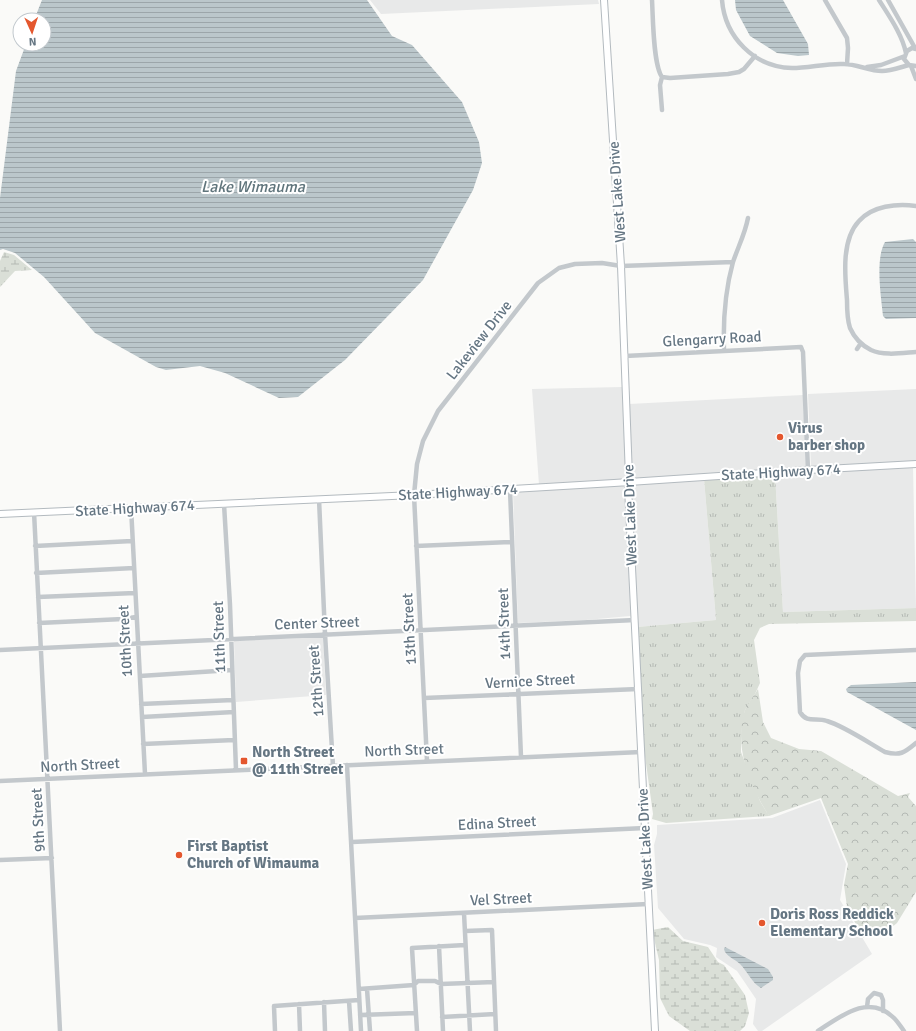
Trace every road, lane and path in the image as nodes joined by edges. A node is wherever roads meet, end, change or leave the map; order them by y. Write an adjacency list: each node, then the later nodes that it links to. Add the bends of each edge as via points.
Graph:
1 (604, 0): 19 (street, West Lake Drive)
2 (652, 0): 13 (street, via 655,46 659,72)
3 (722, 0): 9 (street, via 725,16 733,34)
4 (825, 0): 10 (street, via 847,38)
5 (879, 0): 8 (street, via 898,31)
6 (888, 0): 7 (street)
7 (915, 48): 8 (street, via 909,49)
8 (905, 54): 11 (street, via 882,65); 12 (street, via 905,61)
9 (755, 56): 10 (street, via 770,64 784,67); 13 (street, via 738,72 670,78)
10 (847, 64): 11 (street)
11 (859, 66): 12 (street, via 882,71)
12 (912, 66): 14 (street)
13 (662, 76): 15 (street)
14 (916, 79)
15 (662, 110)
16 (916, 206): 20 (street, via 881,208 860,215 851,233 845,268 848,321 852,332)
17 (748, 218): 18 (street, via 746,232)
18 (733, 262): 19 (street, Lakeview Drive); 22 (street, via 725,302)
19 (621, 266): 24 (street, West Lake Drive); 29 (street, Lakeview Drive, via 602,263 575,264 559,268 538,283 438,411 423,441 417,464)
20 (861, 343): 21 (street); 23 (street, via 883,353)
21 (857, 349)
22 (724, 350): 24 (street, Glengarry Road); 26 (street, Glengarry Road, via 801,347 806,396)
23 (916, 352)
24 (625, 356): 27 (street, West Lake Drive)
25 (916, 464): 26 (street, State Highway 674)
26 (808, 470): 27 (street, State Highway 674)
27 (629, 482): 28 (street, State Highway 674); 44 (street, West Lake Drive)
28 (510, 490): 29 (street, State Highway 674); 36 (street, 14th Street)
29 (414, 495): 30 (street, State Highway 674); 38 (street, 13th Street)
30 (319, 499): 31 (street, State Highway 674); 48 (street, 12th Street)
31 (224, 504): 32 (street, State Highway 674); 49 (street, 11th Street)
32 (131, 508): 33 (street, State Highway 674); 35 (street, 10th Street)
33 (34, 512): 34 (street, State Highway 674); 37 (street, 9th Street)
34 (0, 514)
35 (132, 541): 37 (street); 39 (street, 10th Street)
36 (512, 542): 38 (street); 46 (street, 14th Street)
37 (35, 546): 40 (street, 9th Street)
38 (416, 546): 47 (street, 13th Street)
39 (134, 568): 40 (street); 41 (street, 10th Street)
40 (36, 573): 42 (street, 9th Street)
41 (135, 593): 42 (street); 43 (street, 10th Street)
42 (38, 597): 45 (street, 9th Street)
43 (136, 617): 45 (street); 50 (street, 10th Street)
44 (634, 620): 46 (street, Center Street); 56 (street, West Lake Drive)
45 (39, 623): 51 (street, 9th Street)
46 (516, 626): 47 (street, Center Street); 57 (street, 14th Street)
47 (421, 630): 48 (street, Center Street); 58 (street, 13th Street)
48 (325, 634): 49 (street, Center Street); 70 (street, 12th Street)
49 (231, 639): 50 (street, Center Street); 54 (street, 11th Street)
50 (137, 644): 51 (street, Center Street); 55 (street, 10th Street)
51 (40, 648): 52 (street, Center Street); 73 (street, 9th Street)
52 (0, 650)
53 (916, 650): 64 (street, via 805,655 800,661 798,673 800,712 806,719 826,720 894,755 906,751)
54 (232, 670): 55 (street); 59 (street, 11th Street)
55 (140, 676): 60 (street, 10th Street)
56 (638, 689): 57 (street, Vernice Street); 66 (street, West Lake Drive)
57 (519, 694): 58 (street, Vernice Street); 67 (street, 14th Street)
58 (424, 698): 68 (street, 13th Street)
59 (233, 700): 60 (street); 61 (street, 11th Street)
60 (141, 704): 62 (street, 10th Street)
61 (234, 712): 62 (street); 63 (street, 11th Street)
62 (142, 717): 65 (street, 10th Street)
63 (234, 740): 65 (street); 71 (street, 11th Street)
64 (916, 743)
65 (143, 744): 72 (street, 10th Street)
66 (641, 752): 67 (street, North Street); 75 (street, West Lake Drive)
67 (521, 757): 68 (street, North Street)
68 (427, 761): 69 (street, North Street)
69 (347, 765): 70 (street, North Street); 76 (street)
70 (334, 766): 71 (street, North Street)
71 (236, 770): 72 (street, North Street)
72 (145, 774): 73 (street, North Street)
73 (47, 779): 74 (street, North Street); 77 (street, 9th Street)
74 (0, 781)
75 (645, 828): 76 (street, Edina Street); 79 (street, West Lake Drive)
76 (352, 842): 81 (street)
77 (52, 858): 78 (street); 103 (street, 9th Street)
78 (0, 860)
79 (648, 904): 80 (street, Vel Street); 114 (street, West Lake Drive)
80 (464, 913): 81 (street, Vel Street); 82 (street)
81 (355, 918): 89 (street)
82 (465, 931): 83 (street); 85 (street, via 492,930)
83 (465, 945): 84 (street); 86 (street)
84 (439, 946): 87 (street); 88 (street, via 412,948)
85 (494, 982): 86 (street); 98 (street)
86 (468, 983): 87 (street); 101 (street)
87 (441, 984): 88 (street, via 435,981 418,981); 102 (street)
88 (414, 985): 90 (street); 97 (street)
89 (359, 989): 90 (street); 91 (street)
90 (368, 989): 100 (street)
91 (359, 1000): 92 (street); 99 (street)
92 (349, 1001): 93 (street); 107 (street)
93 (324, 1002): 94 (street); 106 (street)
94 (299, 1004): 104 (street, via 274,1006); 105 (street)
95 (867, 1006): 96 (street); 96 (street, via 868,999 874,993 881,995); 115 (street, via 843,1014)
96 (883, 1011): 116 (street, via 895,1018)
97 (416, 1013): 100 (street); 110 (street)
98 (496, 1014): 101 (street); 113 (street)
99 (360, 1015): 100 (street); 108 (street)
100 (369, 1015): 109 (street)
101 (469, 1015): 102 (street); 112 (street)
102 (442, 1017): 111 (street)
103 (60, 1031)
104 (275, 1031)
105 (300, 1031)
106 (326, 1031)
107 (351, 1031)
108 (361, 1031)
109 (370, 1031)
110 (417, 1031)
111 (443, 1031)
112 (470, 1031)
113 (496, 1031)
114 (655, 1031)
115 (818, 1031)
116 (904, 1031)

